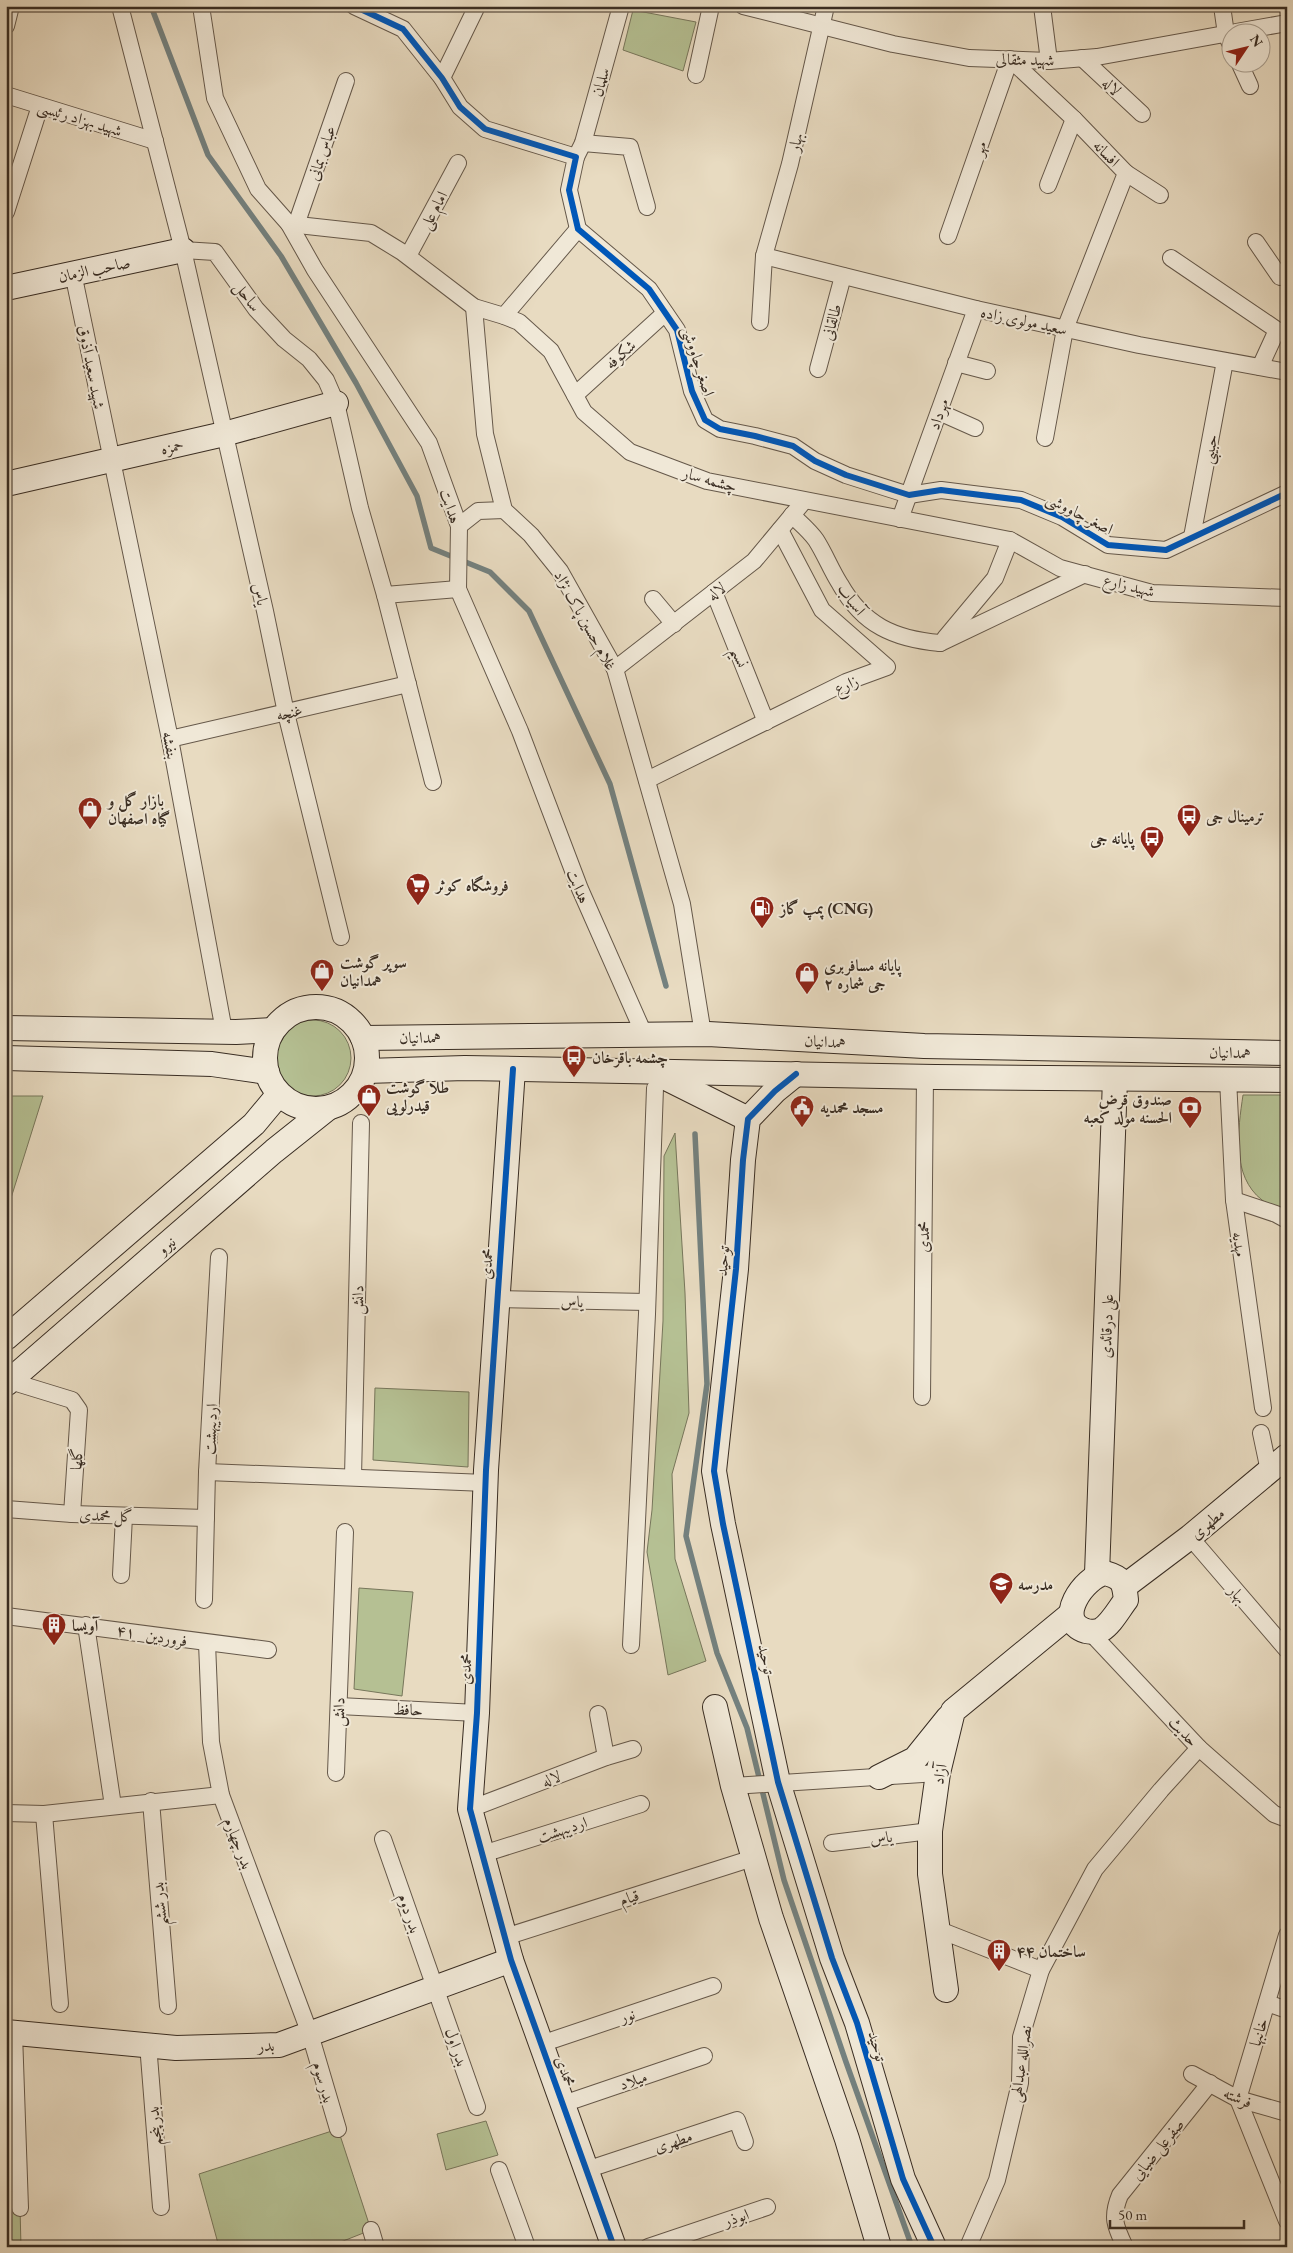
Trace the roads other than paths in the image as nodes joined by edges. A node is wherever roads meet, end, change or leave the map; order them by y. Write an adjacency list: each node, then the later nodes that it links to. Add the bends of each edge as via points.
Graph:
1 (11, 6): 14 (street)
2 (120, 6): 30 (street)
3 (201, 6): 38 (street, هدایت, via 215,98 258,189)
4 (354, 6): 23 (street, via 403,29)
5 (477, 6): 23 (street)
6 (621, 6): 31 (street, سلمان)
7 (711, 6): 22 (street)
8 (743, 6): 15 (street, شهید مثقالی)
9 (826, 6): 15 (street)
10 (1042, 6): 20 (street)
11 (1222, 6): 12 (street)
12 (1227, 22)
13 (1287, 24): 16 (street, شهید مثقالی)
14 (6, 26)
15 (822, 26): 19 (street, شهید مثقالی, via 959,56); 44 (street, بهار, via 790,164)
16 (1270, 28)
17 (1220, 38): 18 (street, شهید مثقالی)
18 (1082, 58): 20 (street, شهید مثقالی); 28 (street, لاله)
19 (1010, 59): 20 (street, شهید مثقالی); 29 (street, افسانه); 40 (street, مهر)
20 (1049, 61)
21 (1244, 72): 25 (street)
22 (696, 75)
23 (442, 78): 31 (street, via 460,107 485,129)
24 (346, 81): 38 (street, عباس بمانی)
25 (1250, 86)
26 (6, 96): 27 (street, شهید بهزاد رئیسی)
27 (40, 106): 30 (street, شهید بهزاد رئیسی); 37 (street)
28 (1142, 114)
29 (1074, 119): 33 (street, افسانه); 34 (street)
30 (154, 140): 42 (street)
31 (579, 150): 36 (street, via 630,147); 39 (street, via 569,190)
32 (458, 163): 43 (street, امام علی)
33 (1126, 173): 35 (street); 55 (street, افسانه)
34 (1048, 185)
35 (1160, 195)
36 (647, 207)
37 (6, 212)
38 (292, 224): 43 (street, via 371,234); 77 (street, هدایت, via 316,270 429,442)
39 (578, 228): 52 (street, اصغر چاووشی, via 650,289); 53 (street)
40 (948, 236)
41 (1256, 242): 46 (street, via 1280,277)
42 (183, 250): 47 (street, صاحب الزمان); 63 (street, ساحل, via 215,252 256,309 284,339 310,359 326,380); 66 (street, یاس)
43 (408, 256): 50 (street)
44 (764, 256): 48 (street, سعید مولوی زاده); 54 (street, بهار)
45 (1171, 258): 58 (street, via 1277,330)
46 (1287, 272)
47 (73, 273): 49 (street, صاحب الزمان); 68 (street, شهید سعید آذوق)
48 (843, 276): 51 (street, سعید مولوی زاده); 59 (street, طالقانی)
49 (6, 288)
50 (474, 307): 53 (street, چشمه سار); 73 (street, via 485,434)
51 (976, 309): 55 (street, سعید مولوی زاده); 57 (street, مهرداد)
52 (665, 313): 62 (street, شکوفه); 71 (street, اصغر چاووشی, via 677,330 692,391 705,420 720,429 793,446 815,461 846,475)
53 (504, 316): 62 (street, چشمه سار, via 519,322 550,351)
54 (760, 322)
55 (1065, 329): 56 (street, سعید مولوی زاده); 67 (street, افسانه)
56 (1225, 361): 58 (street, سعید مولوی زاده); 78 (street, حبیبی)
57 (956, 363): 60 (street); 64 (street, مهرداد)
58 (1260, 367): 61 (street, سعید مولوی زاده)
59 (818, 369)
60 (987, 372)
61 (1287, 372)
62 (575, 395): 72 (street, چشمه سار, via 584,412 630,452 707,481)
63 (336, 403): 66 (street, حمزه); 83 (street, ساحل, via 360,508)
64 (939, 412): 65 (street); 71 (street, مهرداد)
65 (975, 428)
66 (224, 434): 68 (street, حمزه); 90 (street, یاس)
67 (1045, 438)
68 (111, 460): 69 (street, حمزه); 92 (street, بنفشه)
69 (6, 484)
70 (1287, 493): 78 (street, اصغر چاووشی)
71 (909, 495): 75 (street, مهرداد); 78 (street, اصغر چاووشی, via 941,490 1021,500 1062,517 1108,545 1166,550)
72 (804, 501): 74 (street, لاله); 75 (street, چشمه سار)
73 (504, 510): 77 (street, via 478,511); 88 (street, غلام حسین پاک نژاد, via 531,535 560,570)
74 (792, 515): 76 (street, لاله); 87 (street, آسیاب, via 816,539 840,586 858,612 878,627 917,641)
75 (900, 519): 79 (street, چشمه سار)
76 (780, 530): 82 (street, لاله, via 754,561); 91 (street, زارع, via 822,610 887,667 846,682)
77 (458, 534): 81 (street, هدایت)
78 (1192, 537)
79 (1010, 540): 80 (street, شهید زارع, via 1060,568); 87 (street, via 995,578)
80 (1085, 574): 84 (street, شهید زارع, via 1152,593); 87 (street)
81 (458, 585): 83 (street); 99 (street, هدایت, via 520,731 580,889)
82 (714, 592): 86 (street, لاله); 91 (street, نسیم)
83 (386, 595): 89 (street, ساحل)
84 (1287, 598)
85 (653, 599): 86 (street)
86 (674, 624): 88 (street, لاله)
87 (940, 644)
88 (615, 669): 93 (street, غلام حسین پاک نژاد)
89 (408, 684): 90 (street, غنچه); 94 (street, ساحل)
90 (286, 713): 92 (street, غنچه); 95 (street, یاس)
91 (766, 722): 93 (street, زارع)
92 (170, 739): 98 (street, بنفشه)
93 (646, 780): 100 (street, غلام حسین پاک نژاد, via 682,904)
94 (432, 782)
95 (341, 937)
96 (6, 1028): 98 (street)
97 (273, 1030): 98 (street); 101 (street, via 283,1018 297,1010 328,1008 354,1024); 108 (street, via 267,1043)
98 (224, 1031)
99 (644, 1034): 100 (street, همدانیان); 101 (street, همدانیان)
100 (703, 1034): 102 (street, همدانیان, via 910,1046)
101 (363, 1038): 107 (street, via 367,1054)
102 (1059, 1049): 103 (street, همدانیان); 111 (street, via 1065,1064)
103 (1154, 1051): 104 (street, همدانیان); 113 (street, via 1149,1057 1149,1069)
104 (1287, 1053)
105 (6, 1058): 108 (street, via 212,1064)
106 (513, 1069): 107 (street, همدانیان); 115 (street, همدانیان); 126 (street, محمدی)
107 (366, 1071): 118 (street, via 352,1095)
108 (266, 1072): 117 (street)
109 (796, 1074): 110 (street, همدانیان); 115 (street, همدانیان); 119 (street)
110 (924, 1076): 111 (street, همدانیان); 130 (street, محمدی)
111 (1060, 1078): 112 (street, همدانیان)
112 (1115, 1078): 113 (street, همدانیان); 143 (street, علی درقائدی)
113 (1154, 1079): 114 (street, همدانیان)
114 (1228, 1079): 116 (street, همدانیان); 123 (street, مهدیه)
115 (655, 1080): 119 (street); 127 (street)
116 (1287, 1080)
117 (279, 1094): 118 (street, via 310,1110); 121 (street)
118 (328, 1108): 122 (street, نیرو)
119 (748, 1119): 166 (street, توحید, via 714,1471)
120 (361, 1123): 135 (street, دانش)
121 (254, 1124): 122 (street); 128 (street)
122 (274, 1151): 129 (street, نیرو)
123 (1234, 1200): 124 (street); 131 (street, مهدیه)
124 (1287, 1220)
125 (219, 1257): 134 (street, اردیبهشت)
126 (498, 1299): 127 (street, یاس); 136 (street, محمدی)
127 (647, 1302): 152 (street)
128 (6, 1338)
129 (8, 1383): 138 (street, گلها, via 72,1400 79,1410)
130 (922, 1397)
131 (1263, 1408)
132 (1261, 1433): 133 (street)
133 (1281, 1463): 142 (street, مطهری)
134 (207, 1472): 135 (street); 140 (street, اردیبهشت)
135 (352, 1477): 136 (street)
136 (486, 1483): 158 (street, محمدی)
137 (6, 1509): 138 (street, گل محمدی)
138 (72, 1514): 139 (street, گل محمدی)
139 (124, 1516): 140 (street, گل محمدی); 144 (street)
140 (206, 1518): 146 (street, اردیبهشت)
141 (345, 1532): 155 (street, دانش)
142 (1190, 1537): 145 (street, مطهری); 154 (street, بهار)
143 (1097, 1574): 145 (street, via 1118,1577); 147 (street, via 1074,1601)
144 (121, 1575)
145 (1125, 1586): 150 (street, via 1126,1600 1116,1614 1101,1630)
146 (204, 1600)
147 (1071, 1614): 150 (street, via 1080,1629); 157 (street)
148 (6, 1616): 149 (street, ۴۱ _فروردین)
149 (86, 1625): 151 (street, ۴۱ _فروردین); 170 (street)
150 (1090, 1632): 160 (street, حدیث)
151 (207, 1643): 153 (street, ۴۱ _فروردین); 167 (street, بدر چهارم, via 211,1742)
152 (631, 1645)
153 (268, 1650)
154 (1287, 1650)
155 (339, 1706): 158 (street, حافظ); 163 (street, دانش)
156 (715, 1708): 166 (street)
157 (953, 1711): 164 (street, آزاد); 165 (street, via 915,1759)
158 (477, 1713): 171 (street, محمدی)
159 (598, 1714): 162 (street)
160 (1199, 1748): 174 (street, حدیث, via 1274,1814); 183 (street, نصرالله عبدالهی, via 1095,1869)
161 (633, 1749): 162 (street, لاله)
162 (606, 1756): 171 (street, لاله)
163 (336, 1773)
164 (938, 1773): 165 (street); 175 (street, آزاد)
165 (879, 1776): 166 (street)
166 (756, 1785): 179 (street); 216 (street, توحید, via 832,1958 857,2023 903,2179)
167 (221, 1795): 168 (street); 192 (street, بدر چهارم)
168 (151, 1801): 170 (street); 189 (street, بدر ششم)
169 (640, 1804): 178 (street, اردیبهشت)
170 (113, 1806): 173 (street)
171 (470, 1809): 178 (street, محمدی)
172 (6, 1814): 173 (street)
173 (44, 1814): 188 (street)
174 (1287, 1819)
175 (930, 1831): 177 (street, یاس); 180 (street, آزاد, via 930,1874)
176 (384, 1839): 185 (street, بدر دوم)
177 (832, 1843)
178 (483, 1854): 182 (street, محمدی)
179 (753, 1858): 182 (street, قیام); 215 (street, via 770,1918 847,2139)
180 (937, 1929): 183 (street); 186 (street, آزاد)
181 (1287, 1935): 187 (street, خانبها)
182 (508, 1949): 185 (street, بدر); 194 (street, محمدی)
183 (1042, 1970): 217 (street, نصرالله عبدالهی, via 1021,2037 1020,2083 997,2180)
184 (713, 1986): 194 (street, نور)
185 (436, 1987): 192 (street, بدر); 200 (street, بدر اول)
186 (946, 1990)
187 (1267, 2003): 190 (street); 198 (street, خانبها)
188 (60, 2004)
189 (168, 2006)
190 (1287, 2010)
191 (10, 2032): 193 (street, بدر); 208 (street)
192 (310, 2034): 193 (street, بدر, via 280,2045 176,2048); 202 (street, بدر سوم)
193 (148, 2044): 207 (street, بدر پنجم)
194 (541, 2044): 199 (street, محمدی)
195 (704, 2056): 199 (street, میلاد)
196 (1192, 2074): 197 (street, فرشته)
197 (1210, 2084): 198 (street, فرشته); 218 (street, صفرعلی ضیایی, via 1120,2195 1115,2209 1115,2226)
198 (1238, 2099): 201 (street, فرشته); 209 (street)
199 (563, 2104): 205 (street, محمدی)
200 (477, 2107)
201 (1287, 2113)
202 (338, 2130)
203 (745, 2142): 205 (street, مطهری, via 738,2120)
204 (499, 2170): 213 (street)
205 (586, 2170): 211 (street, محمدی)
206 (767, 2206): 214 (street, ابوذر)
207 (161, 2207)
208 (20, 2208)
209 (1287, 2221)
210 (371, 2230): 212 (street)
211 (608, 2245)
212 (376, 2247)
213 (527, 2247)
214 (648, 2247)
215 (879, 2247)
216 (934, 2247)
217 (968, 2247)
218 (1125, 2247)

